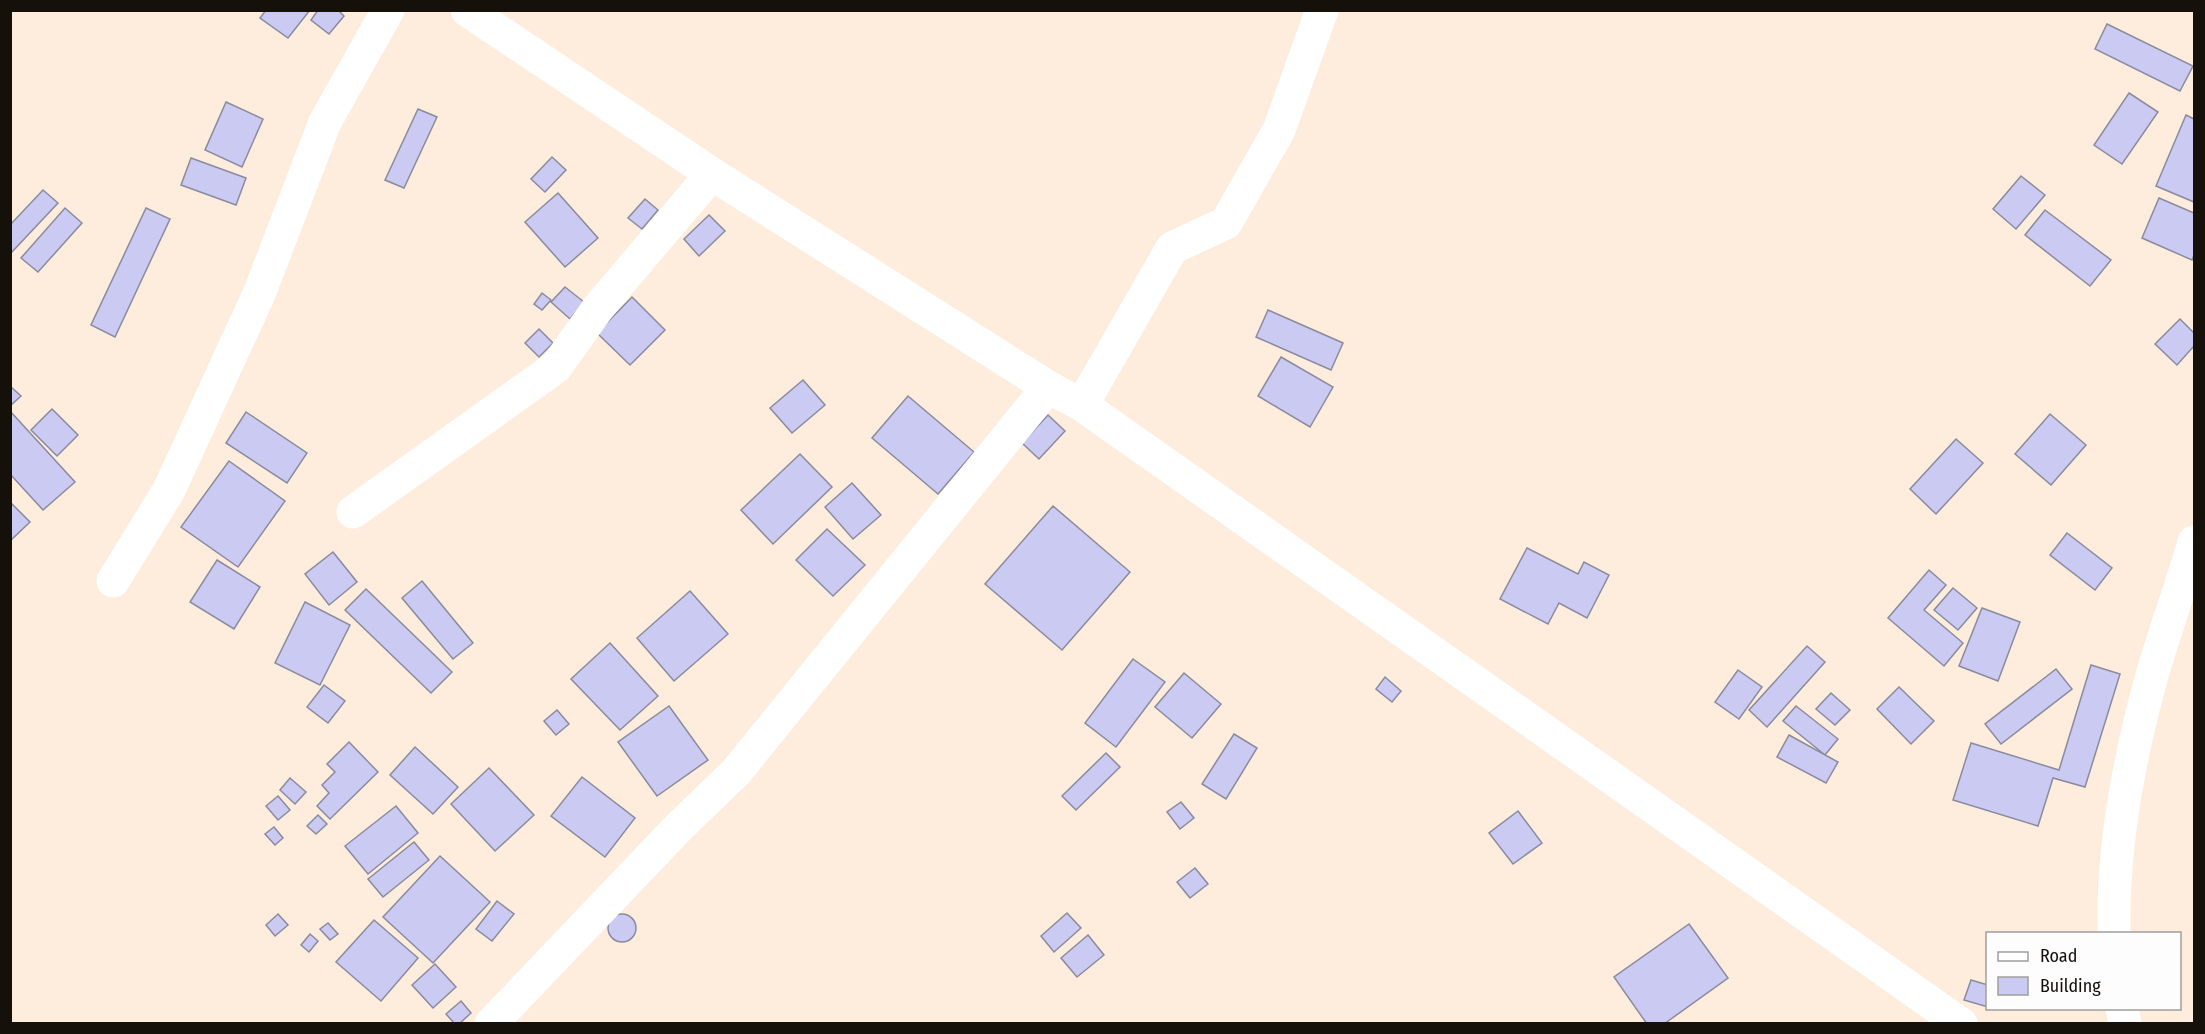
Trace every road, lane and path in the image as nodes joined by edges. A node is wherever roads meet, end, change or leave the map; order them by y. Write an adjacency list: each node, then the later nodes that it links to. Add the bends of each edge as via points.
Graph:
1 (388, 10): 9 (street, via 325,122 259,294 169,490)
2 (467, 10): 4 (street)
3 (1322, 10): 6 (street, via 1279,130 1226,223 1172,248)
4 (712, 174): 5 (street); 7 (street, via 598,308 556,367)
5 (1048, 387): 6 (street); 11 (street, via 736,772)
6 (1083, 405): 12 (street)
7 (353, 512)
8 (2194, 542): 10 (street, via 2148,689 2127,781 2113,890)
9 (113, 581)
10 (2114, 932)
11 (491, 1023)
12 (1961, 1023)

